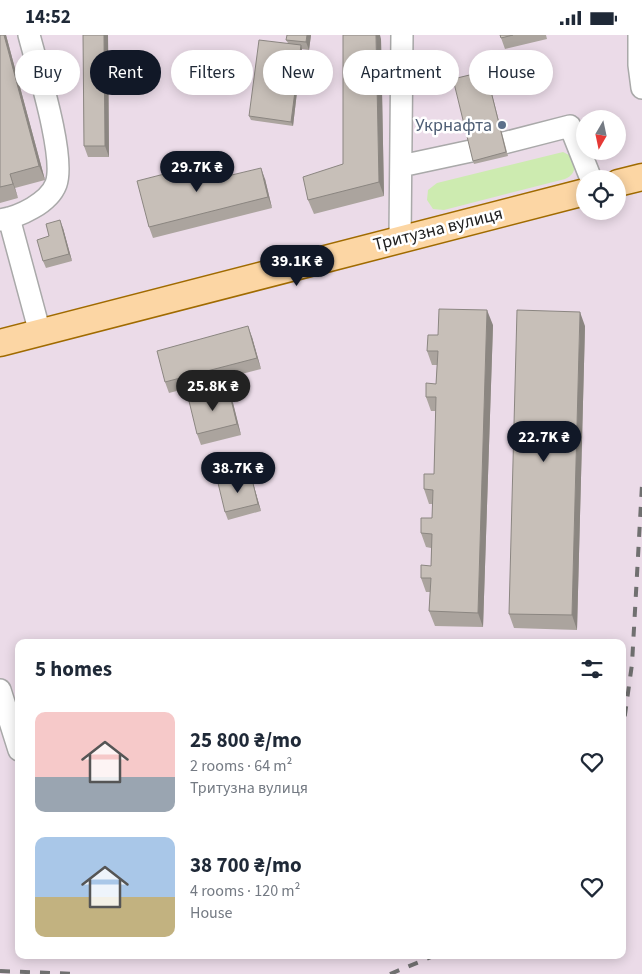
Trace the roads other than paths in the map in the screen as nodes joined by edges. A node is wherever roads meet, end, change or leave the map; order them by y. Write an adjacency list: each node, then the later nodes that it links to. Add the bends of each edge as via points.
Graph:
1 (29, 35): 12 (street, via 58,151 56,184 42,202)
2 (402, 35): 7 (street)
3 (639, 35): 4 (street)
4 (642, 88)
5 (504, 143): 8 (street, via 570,125)
6 (471, 151): 7 (street)
7 (401, 166): 13 (street)
8 (588, 170)
9 (642, 177): 10 (main road)
10 (626, 181)
11 (576, 194): 13 (main road, Тритузна вулиця)
12 (5, 219): 14 (street)
13 (400, 239): 14 (main road, Тритузна вулиця)
14 (40, 333): 15 (main road, Тритузна вулиця)
15 (0, 343)
16 (0, 690): 17 (street)
17 (15, 737)

